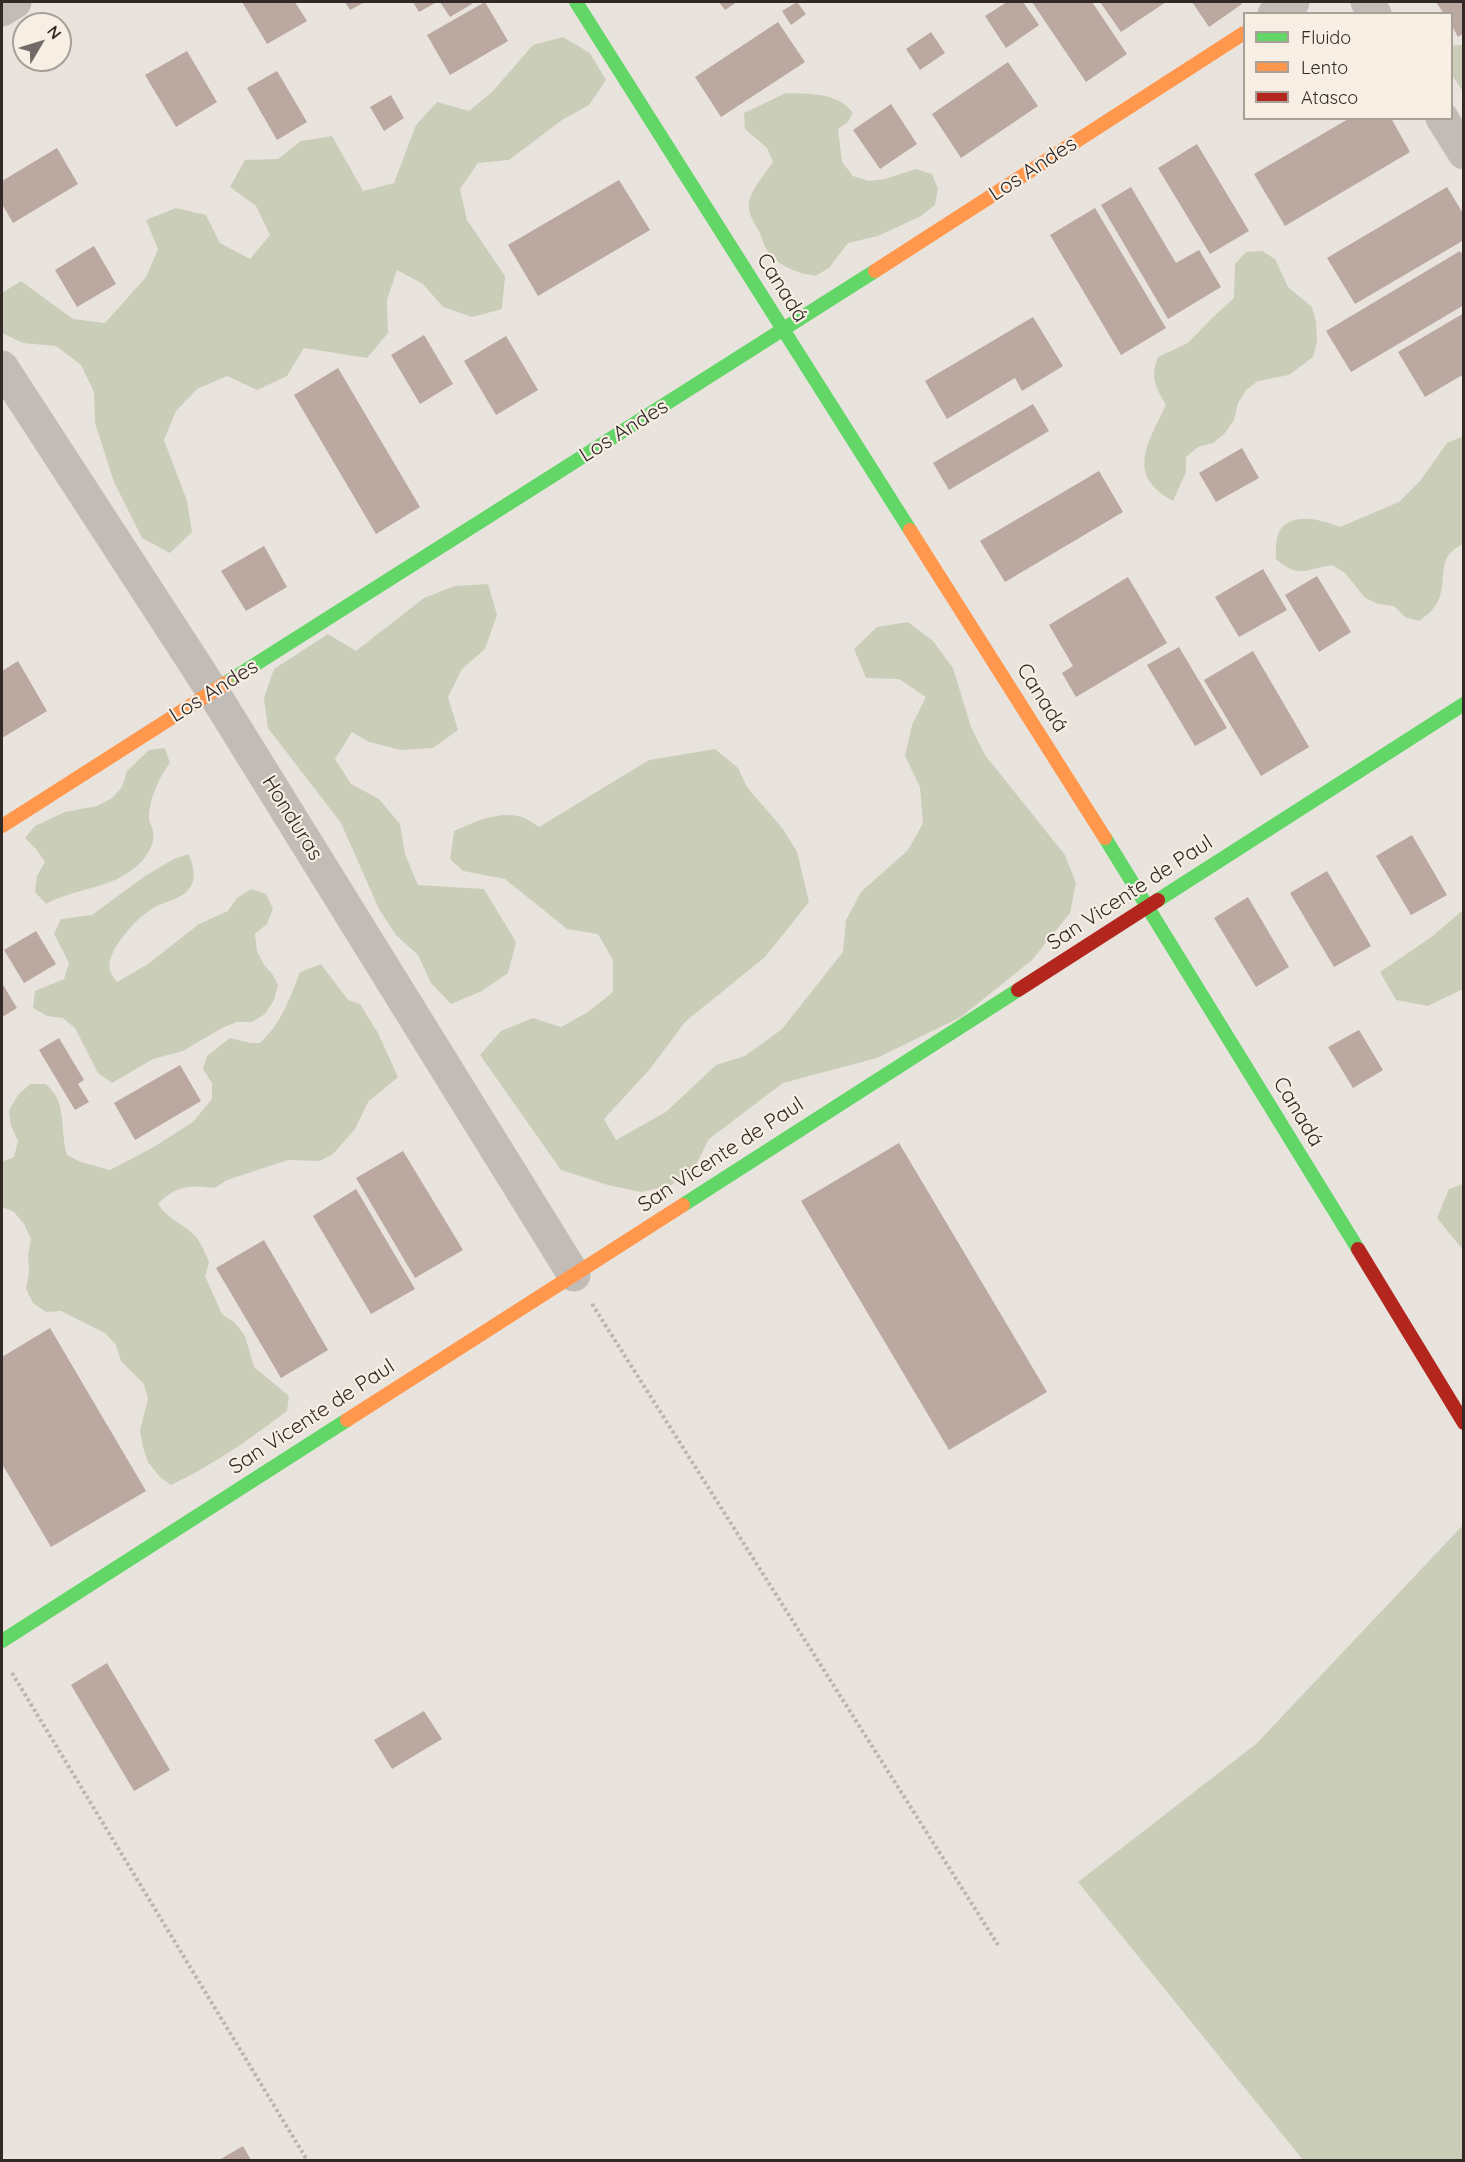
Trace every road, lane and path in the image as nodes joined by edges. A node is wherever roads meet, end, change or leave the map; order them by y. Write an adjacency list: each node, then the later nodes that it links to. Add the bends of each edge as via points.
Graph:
1 (15, 2): 4 (street)
2 (576, 2): 9 (street, Canadá)
3 (1293, 2): 5 (street)
4 (2, 10)
5 (1277, 12)
6 (1243, 34): 9 (street, Los Andes)
7 (1443, 120): 8 (street)
8 (1464, 153)
9 (783, 330): 11 (street, Los Andes); 14 (street, Canadá)
10 (2, 367): 11 (street, Honduras)
11 (213, 692): 13 (street, Los Andes); 15 (street, Honduras)
12 (1464, 705): 14 (street, San Vicente de Paul)
13 (2, 826)
14 (1148, 906): 15 (street, San Vicente de Paul); 16 (street, Canadá)
15 (574, 1275): 17 (street, San Vicente de Paul); 19 (path)
16 (1464, 1423)
17 (2, 1641)
18 (8, 1666): 20 (path)
19 (998, 1945)
20 (307, 2160)

